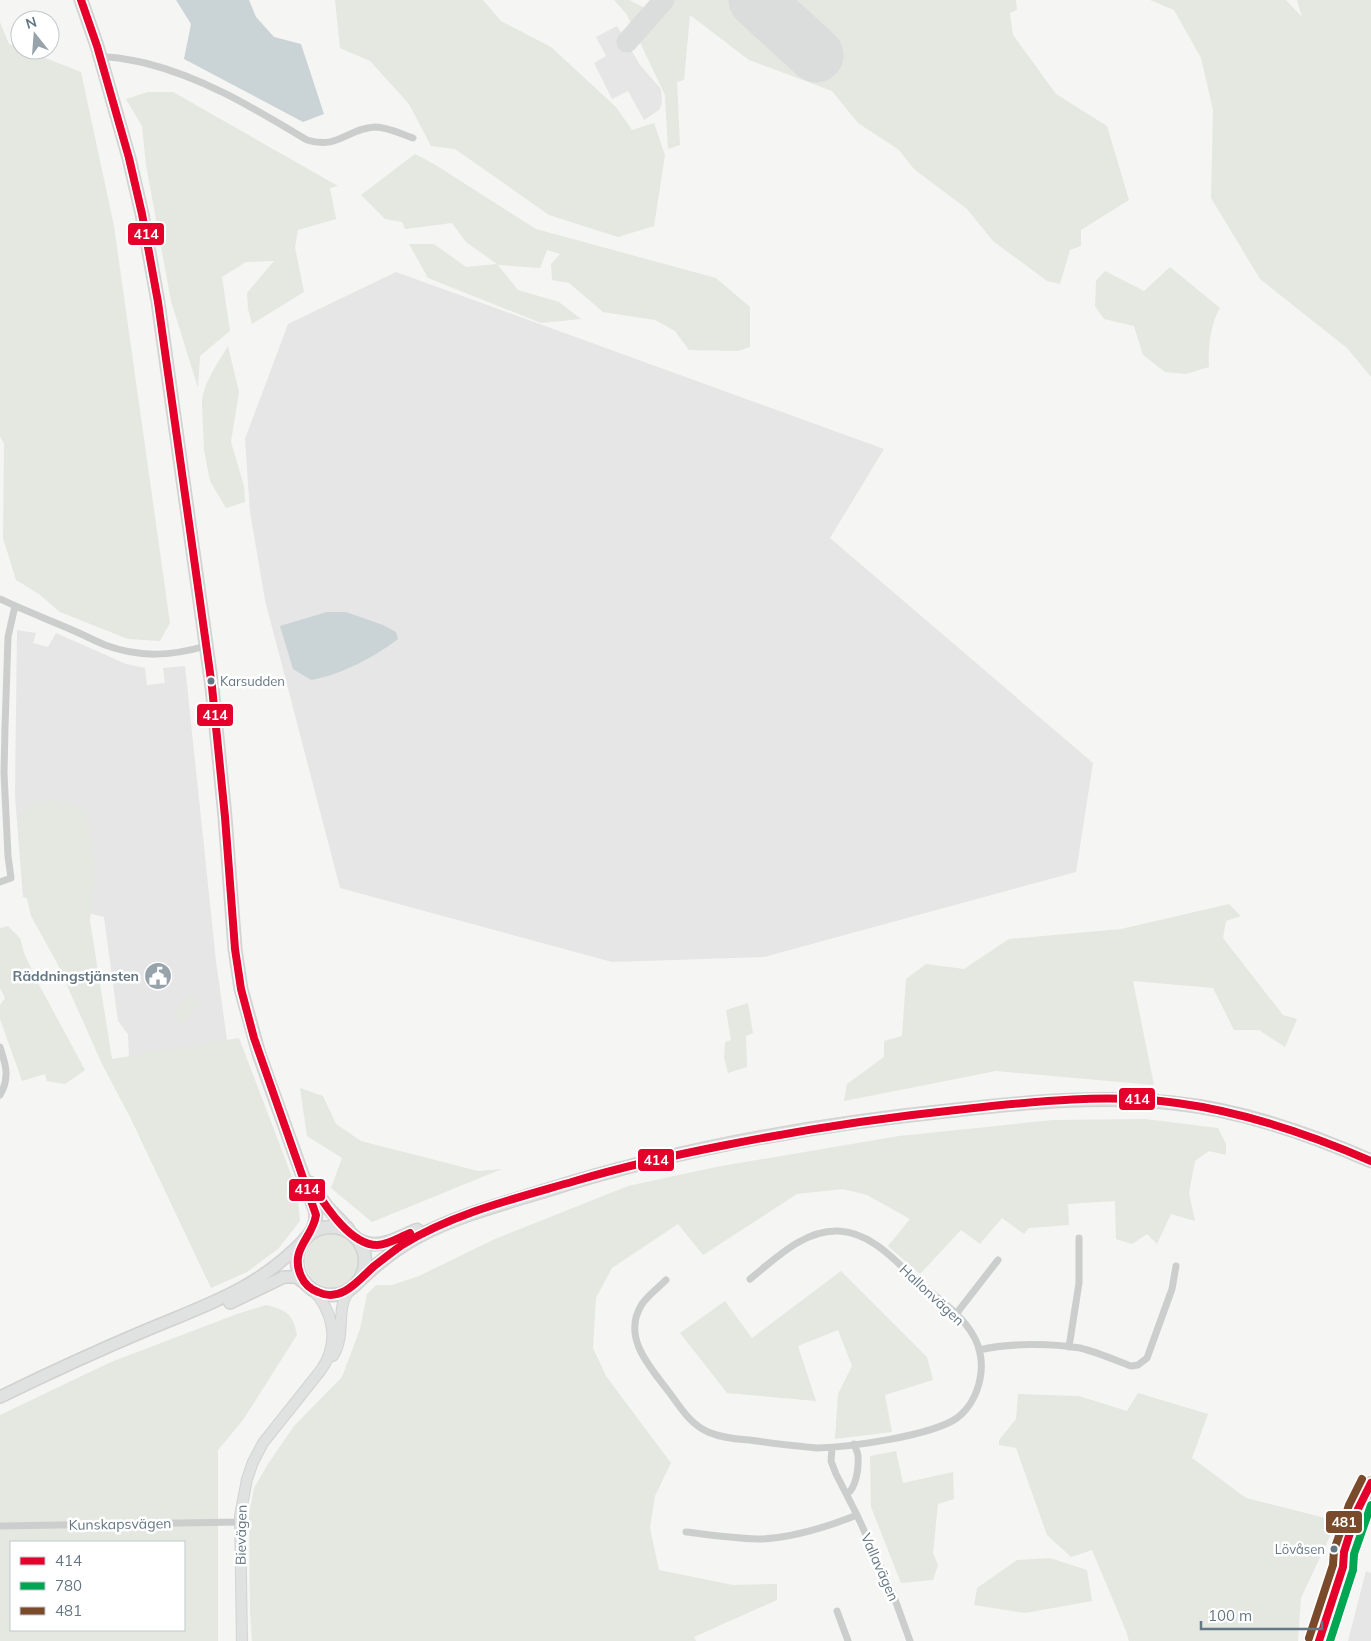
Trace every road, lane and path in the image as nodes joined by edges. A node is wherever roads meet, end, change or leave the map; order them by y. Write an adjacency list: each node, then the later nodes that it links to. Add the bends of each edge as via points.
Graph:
1 (81, 0): 2 (highway)
2 (100, 57): 3 (street, via 119,57 200,80 315,143 330,143 376,127); 6 (highway, via 129,158 157,293)
3 (413, 138)
4 (0, 599): 5 (street)
5 (15, 606): 6 (street, via 129,652 164,655); 7 (street, via 8,637 4,746 11,878)
6 (206, 646): 11 (highway, via 241,989 254,1038)
7 (0, 882)
8 (0, 1047): 9 (street, via 7,1076)
9 (0, 1095)
10 (1371, 1161): 12 (highway, via 1300,1132 1210,1109 1139,1100 1053,1101 881,1118 693,1151 597,1174)
11 (299, 1166): 13 (highway, via 327,1207); 14 (highway, via 316,1215 315,1226)
12 (460, 1218): 13 (highway, via 447,1219 381,1245 369,1245); 21 (highway, via 400,1247)
13 (355, 1236): 14 (highway, via 342,1228 331,1227 319,1229); 21 (highway, via 364,1249 366,1261 363,1274)
14 (307, 1237): 20 (highway, via 299,1251 298,1262 300,1274); 26 (main road, via 275,1268 239,1291)
15 (1078, 1238): 23 (street, via 1079,1282)
16 (998, 1260): 22 (street)
17 (1176, 1266): 23 (street, via 1172,1289 1143,1363 1132,1366)
18 (666, 1280): 29 (street, Hallonvägen, via 642,1304 634,1328 645,1360 689,1419 708,1432 731,1438)
19 (750, 1280): 22 (street, Hallonvägen, via 802,1240 823,1232 849,1232 880,1248)
20 (309, 1286): 21 (highway, via 332,1295); 25 (street, Bievägen, via 325,1304 332,1324 332,1346); 27 (main road, via 296,1277 277,1280)
21 (354, 1286): 25 (street, Bievägen, via 342,1304 339,1345)
22 (956, 1314): 24 (street, Hallonvägen, via 974,1335)
23 (1069, 1347): 24 (street, via 1024,1344)
24 (979, 1350): 28 (street, Hallonvägen, via 979,1386 959,1416 919,1433)
25 (324, 1366): 34 (street, Bievägen, via 257,1454 244,1488)
26 (0, 1396)
27 (0, 1404)
28 (854, 1444): 29 (street, Hallonvägen); 31 (street, via 858,1455 854,1486)
29 (832, 1448): 31 (street, Vallavägen, via 831,1461)
30 (1371, 1483): 37 (main road, via 1358,1509 1344,1552)
31 (846, 1494): 33 (street, Vallavägen)
32 (1371, 1505): 37 (main road)
33 (857, 1515): 36 (street, via 781,1537 742,1538); 41 (street, Vallavägen)
34 (240, 1522): 35 (street, Kunskapsvägen); 39 (street, Bievägen)
35 (0, 1526)
36 (686, 1532)
37 (1343, 1567): 42 (main road)
38 (837, 1611): 40 (street)
39 (242, 1641)
40 (848, 1641)
41 (910, 1641)
42 (1319, 1641)

